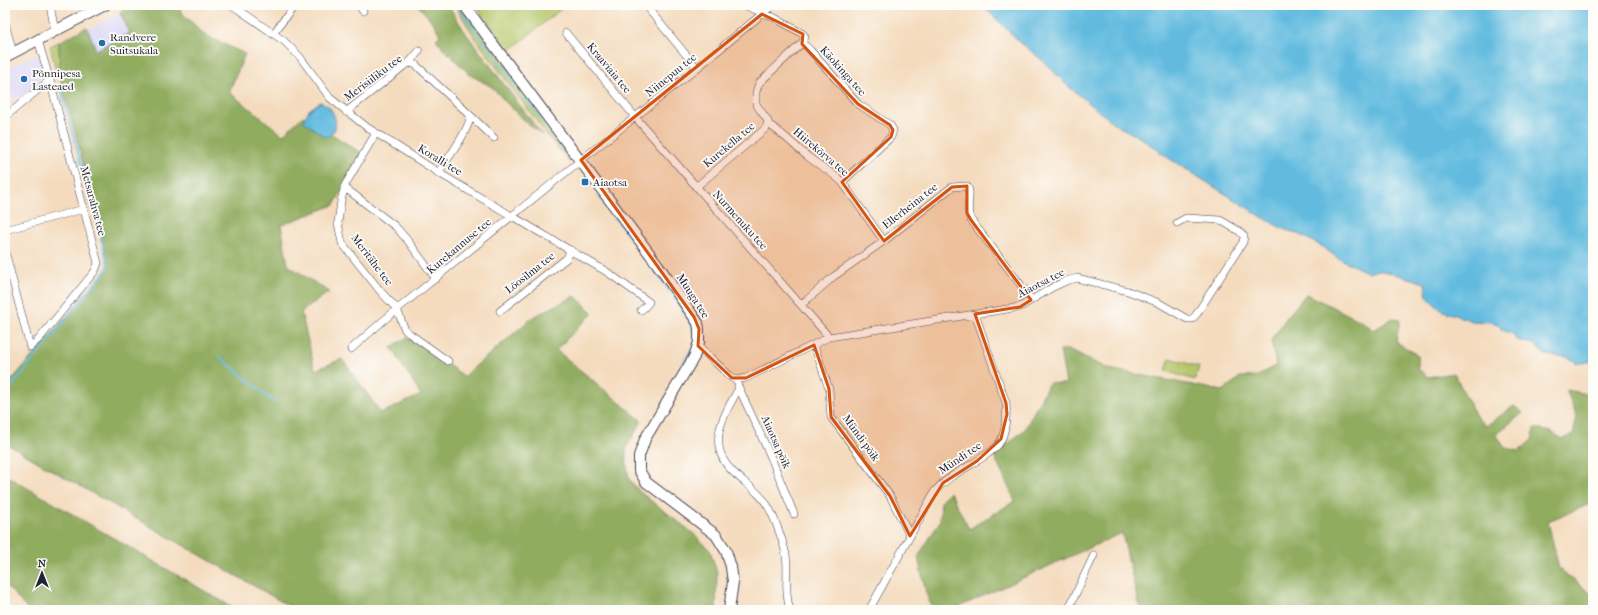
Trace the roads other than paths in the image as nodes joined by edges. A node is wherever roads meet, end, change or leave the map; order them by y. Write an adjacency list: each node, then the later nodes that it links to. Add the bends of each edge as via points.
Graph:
1 (50, 5): 13 (street)
2 (106, 5): 13 (street)
3 (232, 5): 15 (street, Koralli tee)
4 (295, 5): 15 (street)
5 (358, 5): 10 (street)
6 (464, 5): 30 (street, Muuga tee)
7 (645, 5): 21 (street)
8 (744, 5): 11 (street)
9 (773, 5): 11 (street, Niinepuu tee)
10 (363, 11)
11 (762, 14): 17 (street, Käokinga tee, via 775,18 803,34 805,37); 21 (street, Niinepuu tee)
12 (5, 23): 19 (street)
13 (55, 32): 16 (street)
14 (566, 33): 26 (street, Kraaviaia tee)
15 (273, 34): 23 (street, Koralli tee, via 295,52 330,98)
16 (38, 40): 19 (street); 22 (street, Metsarahva tee)
17 (802, 43): 27 (street, Kurekella tee, via 759,83 756,104); 32 (street, Käokinga tee, via 858,104 890,125 893,130 892,137)
18 (419, 51): 20 (street)
19 (9, 55)
20 (408, 64): 23 (street, Merisiiliku tee); 24 (street, Merisiiliku tee, via 416,65)
21 (697, 68): 26 (street, Niinepuu tee)
22 (50, 80): 25 (street); 35 (street, Metsarahva tee)
23 (346, 112): 28 (street, Koralli tee)
24 (470, 116): 29 (street, Merisiiliku tee); 31 (street, via 462,136)
25 (5, 117)
26 (636, 118): 30 (street, Niinepuu tee); 33 (street, Nurmenuku tee)
27 (768, 124): 32 (street, Hiirekõrva tee); 33 (street, Kurekella tee)
28 (376, 133): 31 (street, Koralli tee); 34 (street, Meritähe tee)
29 (494, 138)
30 (581, 160): 36 (street, Kurekannuse tee); 51 (street, Muuga tee, via 694,316 699,329)
31 (438, 173): 36 (street, Koralli tee)
32 (842, 182): 39 (street, Hiirekõrva tee)
33 (696, 187): 44 (street, Nurmenuku tee)
34 (344, 188): 42 (street, via 396,228); 45 (street, Meritähe tee, via 338,223 342,243)
35 (84, 209): 38 (street); 41 (street, Metsarahva tee, via 97,257 97,266 30,347)
36 (512, 216): 40 (street, Koralli tee); 42 (street, Kurekannuse tee)
37 (1177, 223): 43 (street, Aiaotsa tee, via 1186,218 1220,220 1244,236 1243,242 1192,319 1187,319 1159,303 1128,291 1077,278)
38 (5, 230)
39 (884, 240): 43 (street, Ellerheina tee, via 952,187 967,186 968,213 971,220); 44 (street, Ellerheina tee)
40 (571, 250): 46 (street, Koralli tee, via 649,302); 47 (street, Lõosilma tee, via 567,258)
41 (5, 251)
42 (436, 279): 45 (street, Kurekannuse tee)
43 (1030, 300): 48 (street, Aiaotsa tee, via 1020,306)
44 (801, 305): 49 (street, Nurmenuku tee)
45 (397, 310): 52 (street, Kurekannuse tee); 53 (street, Meritähe tee, via 406,330)
46 (641, 310)
47 (500, 311)
48 (975, 314): 49 (street, Aiaotsa tee); 57 (street, Mündi tee, via 1006,402 1008,414 1001,439 998,445 977,461 942,483)
49 (829, 337): 50 (street, Aiaotsa tee)
50 (814, 345): 54 (street, Aiaotsa tee, via 746,378); 57 (street, Mündi põik, via 829,389 832,417 890,496)
51 (698, 346): 54 (street); 59 (street, Muuga tee, via 645,439 638,456 638,464 646,482 716,534 726,551 731,567)
52 (351, 350)
53 (448, 361)
54 (736, 380): 55 (street, Aiaotsa põik)
55 (738, 390): 56 (street, Aiaotsa põik, via 770,455); 60 (street, via 722,421 718,446 726,464 756,491 770,511 786,555)
56 (794, 514)
57 (910, 536): 61 (street, Mündi tee)
58 (1094, 555): 62 (street)
59 (729, 610)
60 (789, 610)
61 (869, 610)
62 (1068, 610)

